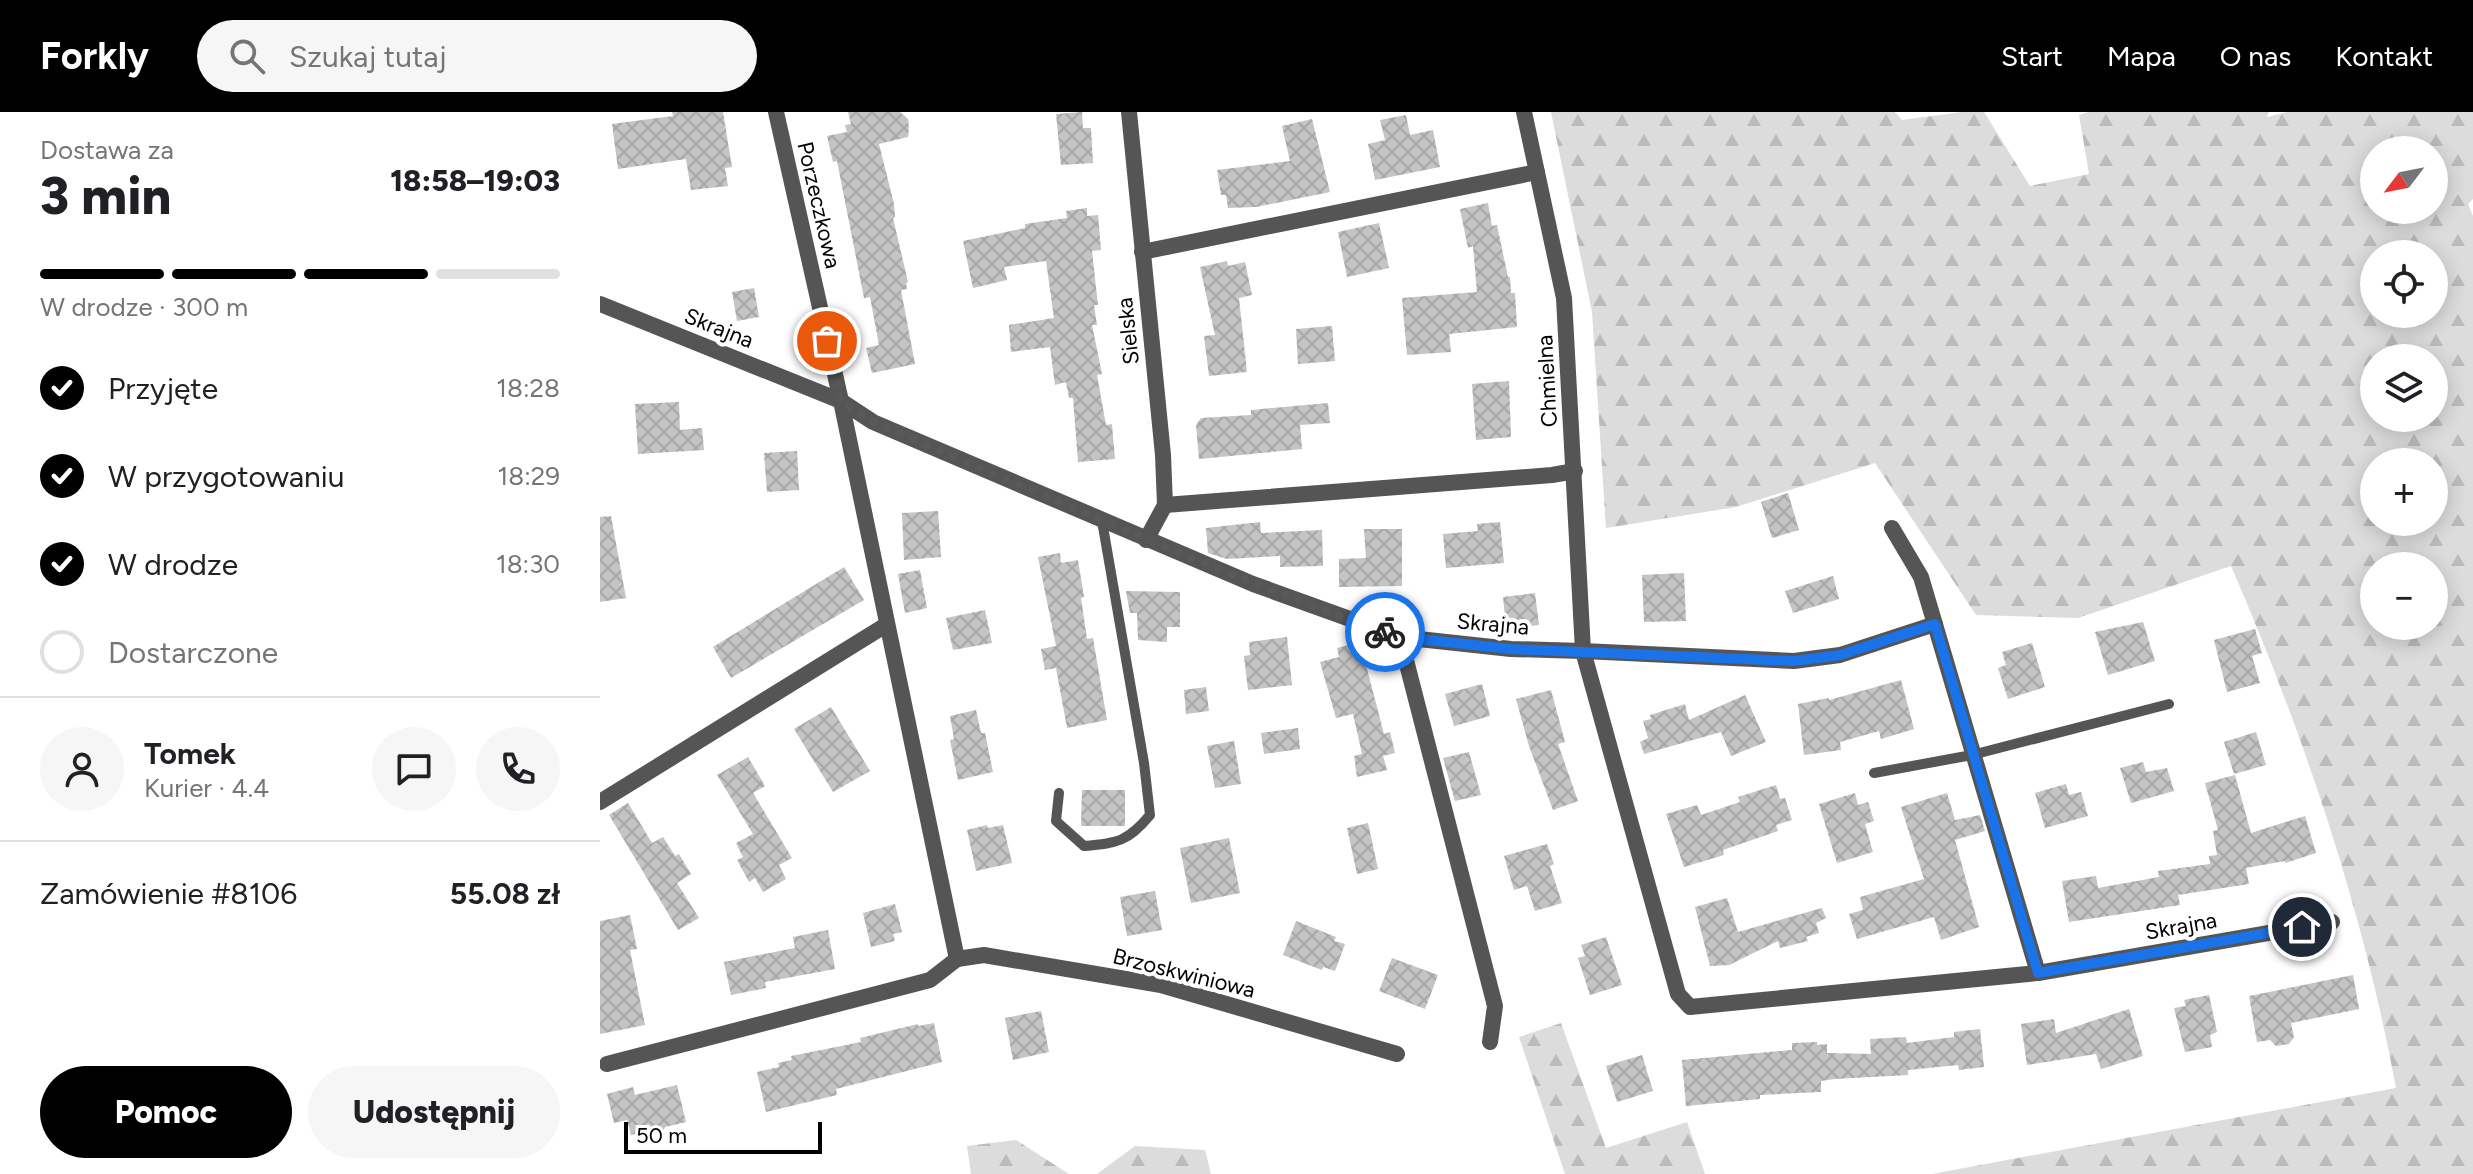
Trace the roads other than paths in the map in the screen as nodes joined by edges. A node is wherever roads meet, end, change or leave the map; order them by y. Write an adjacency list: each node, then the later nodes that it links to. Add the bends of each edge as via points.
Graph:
1 (776, 112): 7 (street, Porzeczkowa)
2 (1129, 112): 5 (street, Sielska)
3 (1524, 112): 4 (street, Chmielna)
4 (1537, 172): 5 (street); 8 (street, Chmielna, via 1564,298)
5 (1142, 252): 9 (street, Sielska)
6 (600, 304): 7 (street, Skrajna)
7 (841, 401): 10 (street, Skrajna, via 873,422); 14 (street)
8 (1575, 471): 9 (street); 16 (street, Chmielna)
9 (1165, 505): 12 (street)
10 (1102, 521): 12 (street, Skrajna); 20 (lane, via 1150,815 1135,833 1117,843 1084,846 1056,821)
11 (1892, 528): 13 (street, via 1921,577)
12 (1146, 540): 15 (street, Skrajna)
13 (1935, 624): 16 (street, via 1840,655 1794,661); 18 (street)
14 (886, 625): 21 (street); 23 (street)
15 (1400, 637): 16 (street, Skrajna); 25 (street, via 1495,1006)
16 (1583, 651): 24 (street, Skrajna, via 1678,994 1690,1007)
17 (2169, 704): 18 (lane)
18 (1972, 755): 19 (lane); 24 (street)
19 (1874, 773)
20 (1059, 793)
21 (600, 802)
22 (2332, 922): 24 (street, Skrajna)
23 (957, 959): 26 (street, Brzoskwiniowa, via 984,955 1161,985); 27 (street, via 930,980)
24 (2038, 973)
25 (1490, 1042)
26 (1397, 1054)
27 (607, 1064)

